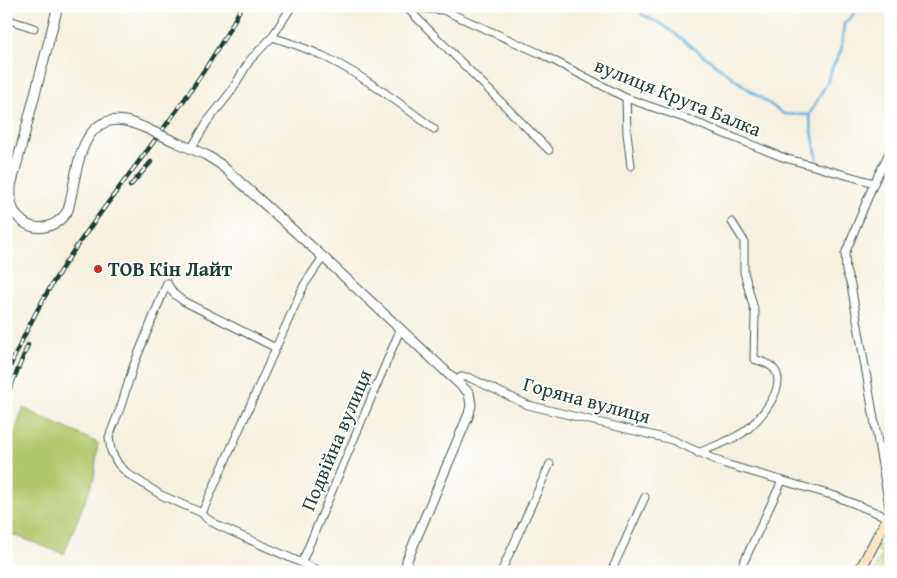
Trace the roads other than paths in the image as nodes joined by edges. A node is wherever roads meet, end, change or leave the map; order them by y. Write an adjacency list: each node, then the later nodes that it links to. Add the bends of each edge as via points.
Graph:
1 (58, 6): 10 (street, bridge, via 11,186 10,197 16,214 30,226 39,228 57,224 64,218 85,142 95,129 109,122 125,121)
2 (292, 6): 7 (street)
3 (390, 6): 4 (street, вулиця Крута Балка)
4 (407, 8): 8 (street, вулиця Крута Балка, via 443,10 464,18); 12 (street)
5 (6, 19): 6 (street)
6 (34, 28)
7 (272, 37): 9 (street, via 328,59 398,101); 10 (street, via 250,60)
8 (626, 98): 13 (street); 14 (street, вулиця Крута Балка, via 786,158)
9 (434, 129)
10 (191, 149): 16 (street, via 220,164)
11 (891, 149): 14 (street)
12 (549, 150)
13 (631, 166)
14 (874, 183): 24 (street, via 845,254)
15 (732, 222): 20 (street, via 744,240 744,272 755,312 754,359 771,367 778,381 773,400 746,431)
16 (323, 257): 17 (street); 18 (street, via 304,285)
17 (400, 330): 19 (street); 26 (street, Подвійна вулиця)
18 (276, 348): 25 (street); 25 (street, via 183,301 167,282 109,437 111,451 128,474 161,495)
19 (457, 380): 20 (street, Горяна вулиця, via 468,377 528,405 672,440); 28 (street, via 471,398 469,414 407,560)
20 (698, 453): 22 (street, Горяна вулиця)
21 (550, 464): 29 (street)
22 (782, 481): 24 (street, Горяна вулиця); 31 (street)
23 (645, 497): 30 (street)
24 (889, 513): 32 (main road)
25 (202, 514): 26 (street, via 219,526)
26 (302, 562): 27 (street)
27 (322, 572)
28 (406, 572)
29 (501, 572)
30 (611, 572)
31 (739, 572)
32 (859, 572)

